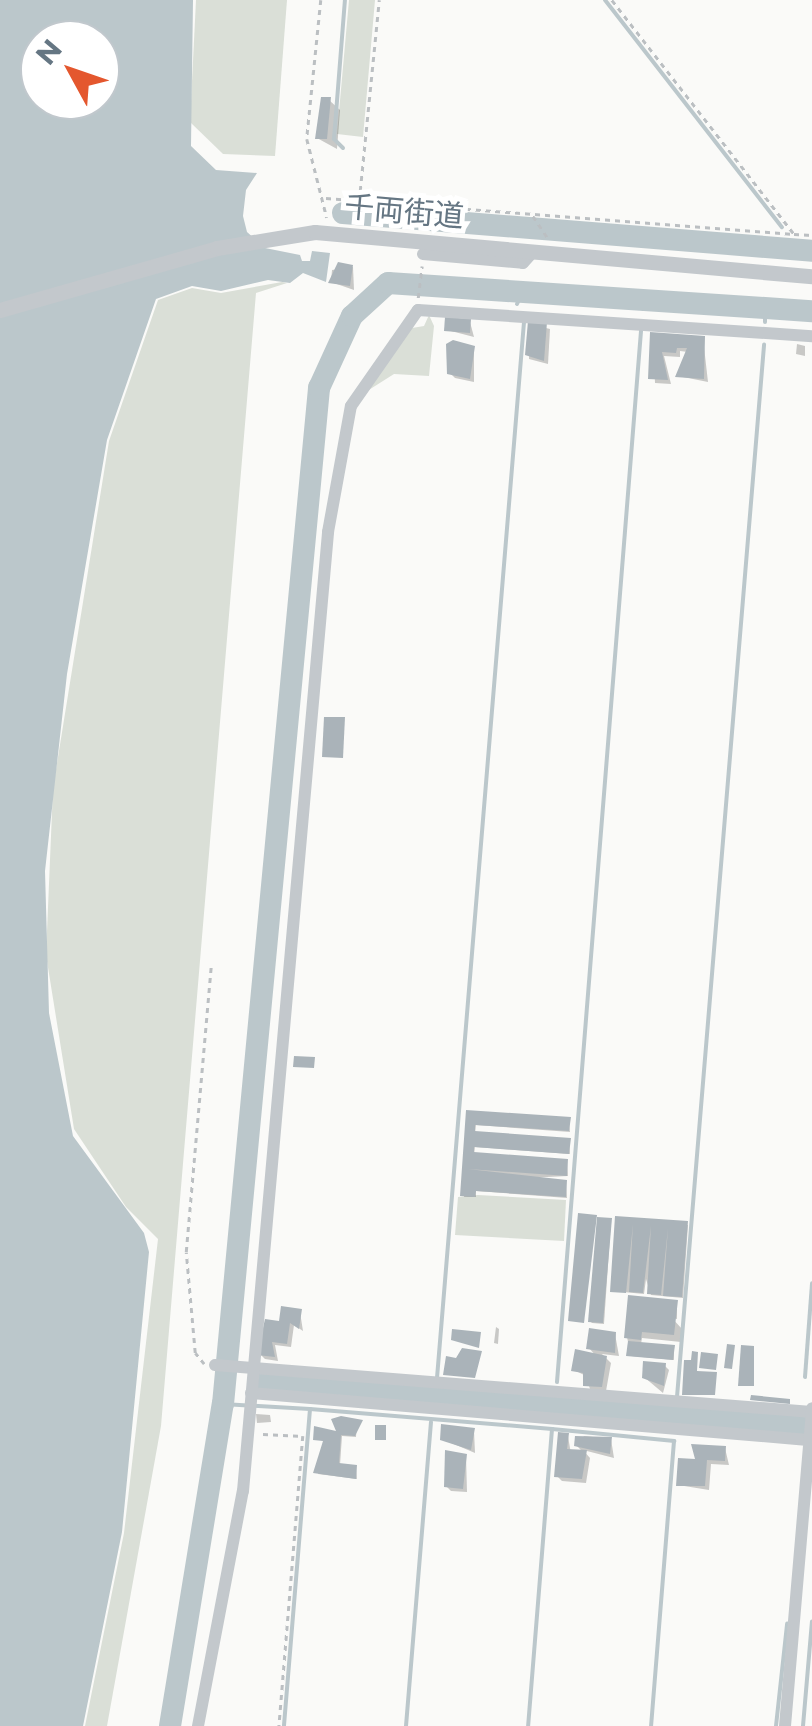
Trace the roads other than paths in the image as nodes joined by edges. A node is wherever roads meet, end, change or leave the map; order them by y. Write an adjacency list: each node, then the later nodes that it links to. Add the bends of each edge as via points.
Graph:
1 (532, 253): 2 (street, via 523,263); 3 (street, 千両街道); 4 (street, 千両街道, via 315,232 250,240)
2 (423, 256)
3 (812, 276)
4 (0, 310)
5 (812, 336): 7 (street, via 418,310 358,391 342,430 331,499)
6 (215, 1365): 7 (street)
7 (246, 1367): 8 (street); 9 (street)
8 (248, 1401): 10 (street); 11 (street, via 237,1534)
9 (812, 1411): 10 (street)
10 (808, 1440): 12 (street)
11 (198, 1726)
12 (785, 1726)

